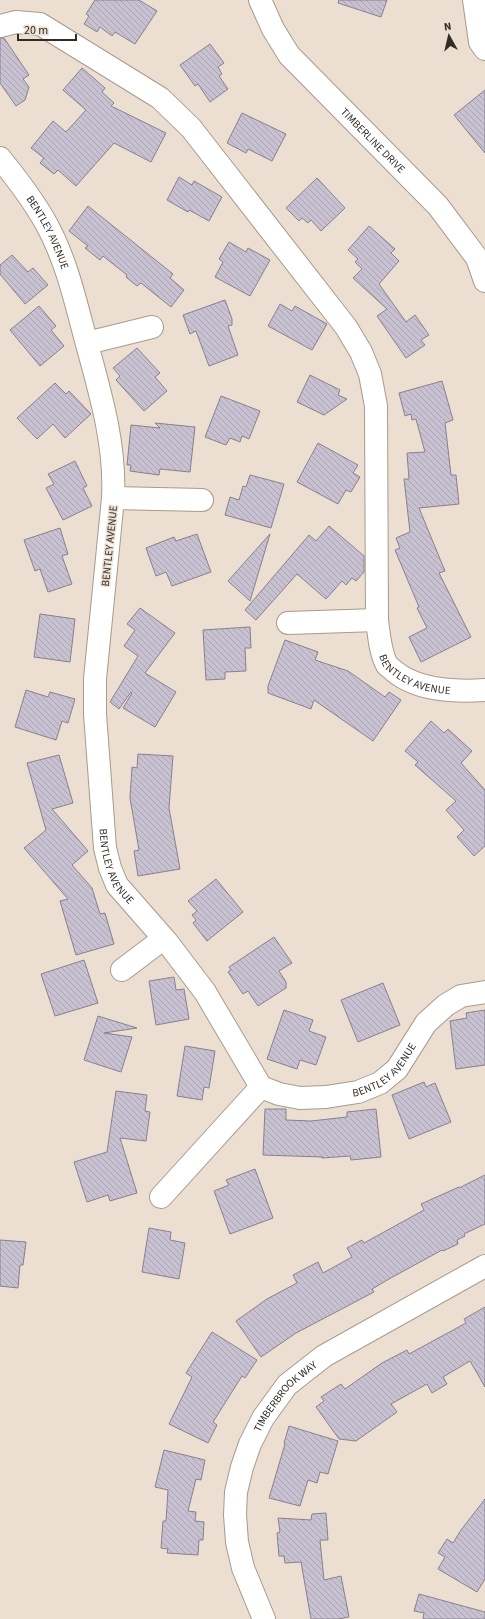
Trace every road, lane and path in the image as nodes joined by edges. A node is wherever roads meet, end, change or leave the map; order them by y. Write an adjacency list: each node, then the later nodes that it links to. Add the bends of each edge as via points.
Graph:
1 (260, 0): 6 (street, TIMBERLINE DRIVE, via 289,56 438,206 477,258)
2 (474, 0): 4 (street, via 480,42)
3 (0, 26): 11 (street, BENTLEY AVENUE, via 16,22 40,24 160,98 191,128 346,327 370,374 376,406)
4 (485, 49)
5 (0, 158): 8 (street, BENTLEY AVENUE, via 30,197 50,232 63,260)
6 (485, 281)
7 (152, 326): 8 (street)
8 (86, 343): 9 (street, BENTLEY AVENUE, via 111,447)
9 (113, 498): 10 (street); 14 (street, BENTLEY AVENUE, via 95,714 105,848 117,885)
10 (202, 500)
11 (377, 620): 12 (street); 13 (street, BENTLEY AVENUE, via 380,645 388,666 404,679 448,690)
12 (288, 623)
13 (485, 690)
14 (163, 939): 15 (street); 17 (street, BENTLEY AVENUE, via 205,992)
15 (122, 970)
16 (485, 992): 17 (street, BENTLEY AVENUE, via 461,996 446,1005 426,1023 397,1069 380,1083 358,1092 300,1098)
17 (261, 1087): 18 (street)
18 (161, 1197)
19 (485, 1266): 20 (street, TIMBERBROOK WAY, via 324,1356 287,1385 263,1418 242,1467 236,1492 235,1515 237,1542 243,1568)
20 (264, 1619)

